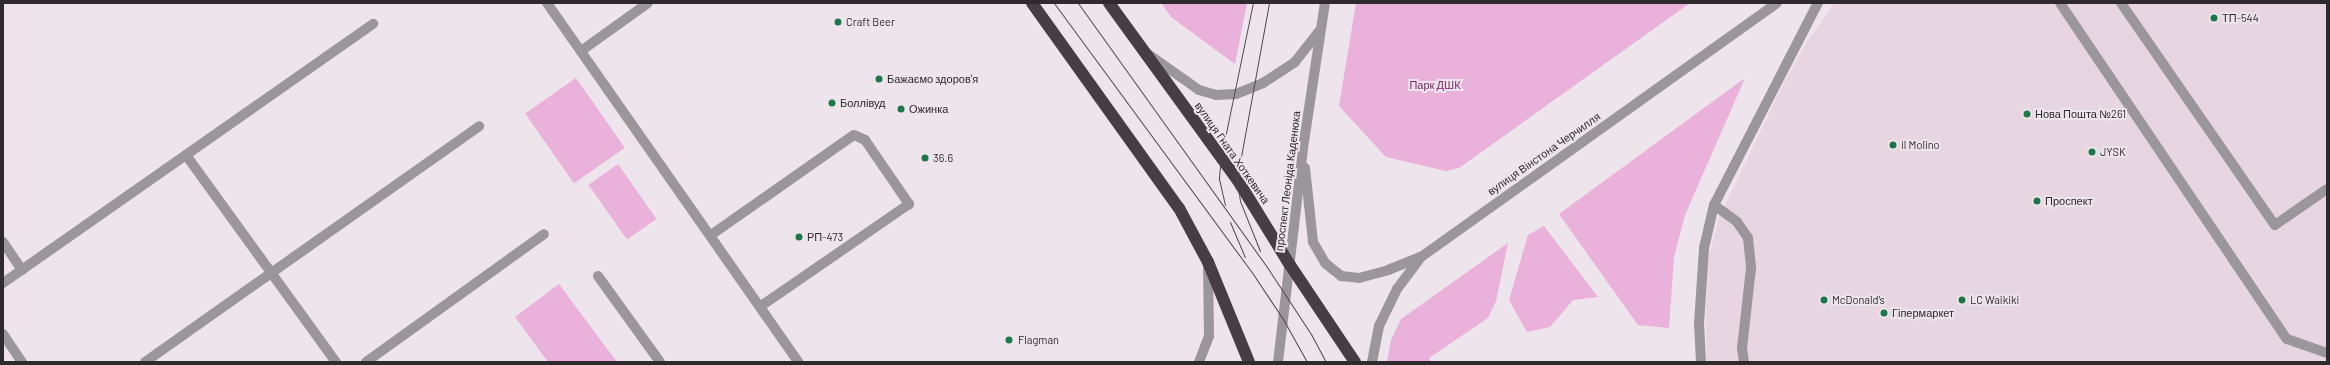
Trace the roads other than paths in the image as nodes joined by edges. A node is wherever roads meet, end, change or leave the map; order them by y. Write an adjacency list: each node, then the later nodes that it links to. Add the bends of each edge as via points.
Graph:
1 (547, 3): 12 (street)
2 (648, 3): 12 (street)
3 (1032, 3): 23 (highway, via 1178,208)
4 (1109, 3): 13 (highway, вулиця Гната Хоткевича)
5 (1325, 3): 11 (street, проспект Леоніда Каденюка)
6 (1777, 3): 22 (street, вулиця Вінстона Черчилля)
7 (1818, 3): 18 (street)
8 (2060, 3): 30 (street, via 2287,339)
9 (2121, 3): 17 (street, via 2275,225)
10 (373, 24): 16 (street)
11 (1320, 30): 13 (street, via 1295,62 1263,83 1236,94 1216,95 1199,90); 15 (street, проспект Леоніда Каденюка)
12 (581, 51): 20 (street)
13 (1146, 52): 24 (highway, вулиця Гната Хоткевича, via 1237,179)
14 (479, 126): 32 (street)
15 (1303, 148): 22 (street, via 1313,242 1325,263 1341,276 1360,278 1388,270); 24 (street, проспект Леоніда Каденюка)
16 (186, 155): 25 (street); 33 (street)
17 (2327, 189)
18 (1714, 205): 42 (street, via 1704,248 1699,324); 43 (street, via 1737,222 1748,238 1751,268 1742,348)
19 (544, 234): 34 (street)
20 (711, 235): 28 (street); 28 (street, via 848,138 854,135 865,140 909,204)
21 (3, 242): 25 (street)
22 (1420, 256): 41 (street, вулиця Вінстона Черчилля, via 1397,289 1379,326)
23 (1208, 262): 37 (street, via 1209,336); 38 (highway)
24 (1290, 265): 39 (street, проспект Леоніда Каденюка); 40 (highway, вулиця Гната Хоткевича)
25 (22, 270): 27 (street)
26 (598, 276): 35 (street)
27 (3, 283)
28 (761, 306): 36 (street)
29 (3, 334): 31 (street)
30 (2327, 353)
31 (22, 362)
32 (145, 362)
33 (336, 362)
34 (366, 362)
35 (660, 362)
36 (798, 362)
37 (1199, 362)
38 (1249, 362)
39 (1278, 362)
40 (1355, 362)
41 (1372, 362)
42 (1700, 362)
43 (1744, 362)

